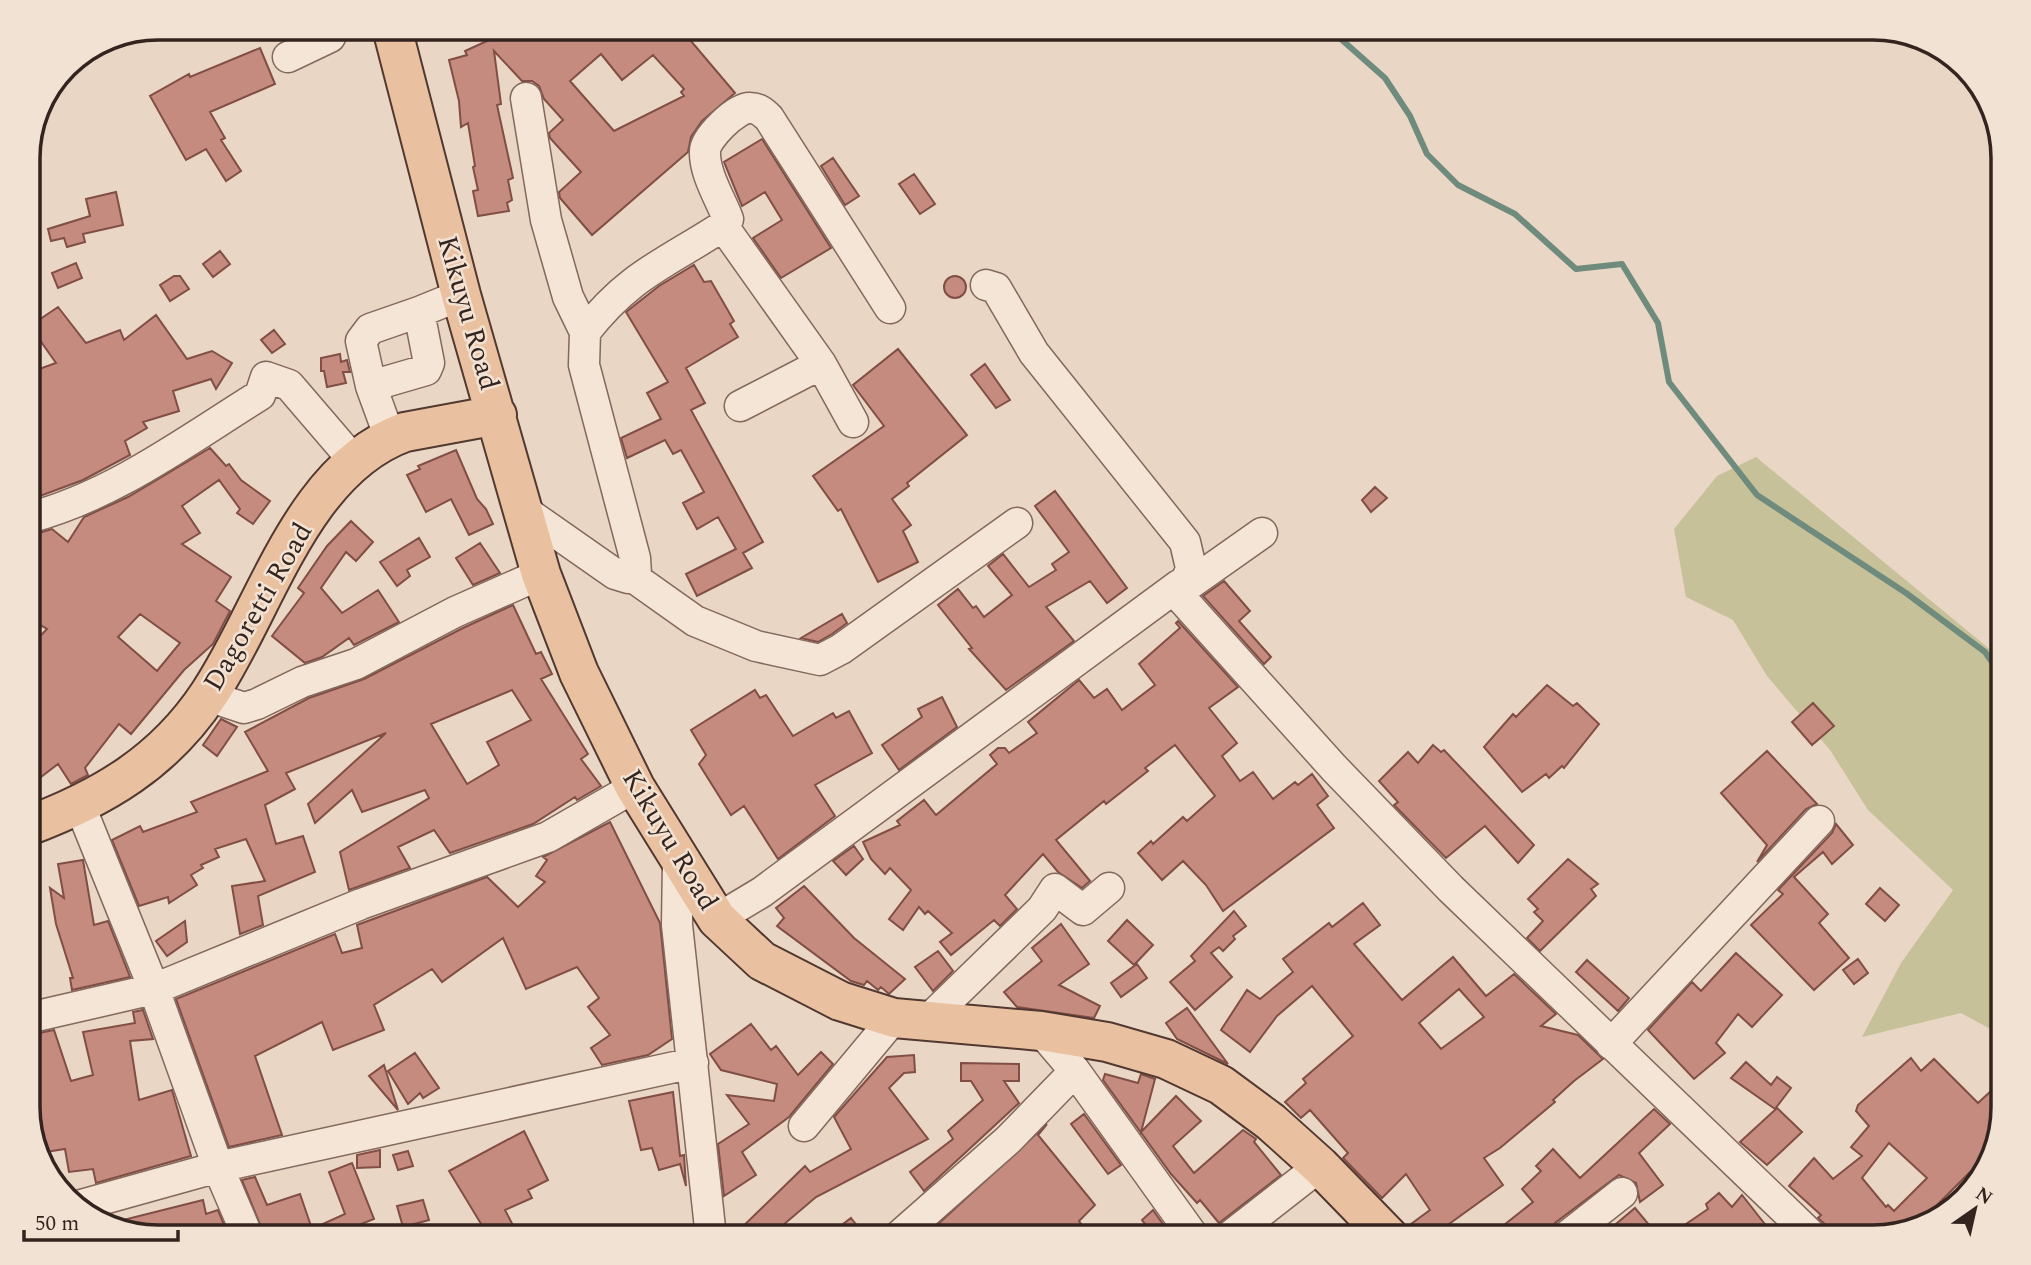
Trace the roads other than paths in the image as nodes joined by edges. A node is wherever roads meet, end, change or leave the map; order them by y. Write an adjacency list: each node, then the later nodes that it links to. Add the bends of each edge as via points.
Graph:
1 (324, 40): 3 (street)
2 (395, 40): 7 (main road, Kikuyu Road)
3 (288, 57)
4 (526, 97): 10 (street, via 546,220 568,297)
5 (723, 226): 8 (street, via 728,219 705,163 707,138 742,109 762,111); 10 (street, via 642,274 608,302); 11 (street)
6 (986, 285): 24 (street, via 996,288 1034,353 1185,542 1191,568)
7 (461, 295): 9 (street); 14 (main road, Kikuyu Road)
8 (890, 308)
9 (419, 312): 12 (street, via 364,335 361,341); 12 (street, via 429,363 426,370)
10 (585, 332): 23 (street, via 584,365 635,558 638,572)
11 (821, 364): 13 (street); 15 (street)
12 (372, 386): 16 (street)
13 (740, 406)
14 (497, 415): 16 (main road, Dagoretti Road); 18 (main road, Kikuyu Road)
15 (853, 422)
16 (390, 438): 17 (main road, Dagoretti Road)
17 (355, 462): 19 (street, via 289,385 266,377 260,395 126,479 66,508); 25 (main road, Dagoretti Road, via 287,549)
18 (522, 509): 22 (main road, Kikuyu Road); 23 (street, via 615,574)
19 (41, 515)
20 (1017, 523): 23 (street, via 820,660 756,646 695,621)
21 (1262, 533): 24 (street)
22 (541, 574): 25 (street, via 356,664 302,682 257,704 244,708); 26 (main road, Kikuyu Road, via 579,673)
23 (633, 577)
24 (1184, 588): 32 (street, via 1179,585 1169,590 773,884); 37 (street, via 1182,599 1334,768)
25 (208, 696): 27 (main road, Dagoretti Road, via 152,760)
26 (635, 787): 30 (main road, Kikuyu Road); 33 (street, via 548,837 361,904)
27 (80, 806): 28 (main road, Dagoretti Road); 33 (street)
28 (41, 820)
29 (1819, 821): 37 (street)
30 (678, 861): 32 (main road, Kikuyu Road); 38 (street, via 677,925)
31 (1109, 888): 35 (street, via 1083,910 1055,890 1042,909)
32 (717, 919): 35 (main road, Kikuyu Road, via 762,961 840,1001)
33 (155, 989): 34 (street); 42 (street)
34 (41, 1015)
35 (911, 1019): 36 (main road, Kikuyu Road); 40 (street)
36 (1041, 1031): 39 (street); 41 (main road, Kikuyu Road, via 1107,1042 1166,1059 1222,1085)
37 (1611, 1044): 52 (street)
38 (693, 1063): 42 (street); 46 (street)
39 (1075, 1071): 47 (street, via 1008,1140); 48 (street)
40 (804, 1126)
41 (1320, 1166): 49 (street); 50 (main road, Kikuyu Road)
42 (218, 1167): 44 (street); 45 (street)
43 (1622, 1193): 51 (street)
44 (90, 1203)
45 (243, 1225)
46 (710, 1225)
47 (912, 1225)
48 (1185, 1225)
49 (1244, 1225)
50 (1377, 1225)
51 (1581, 1225)
52 (1800, 1225)

